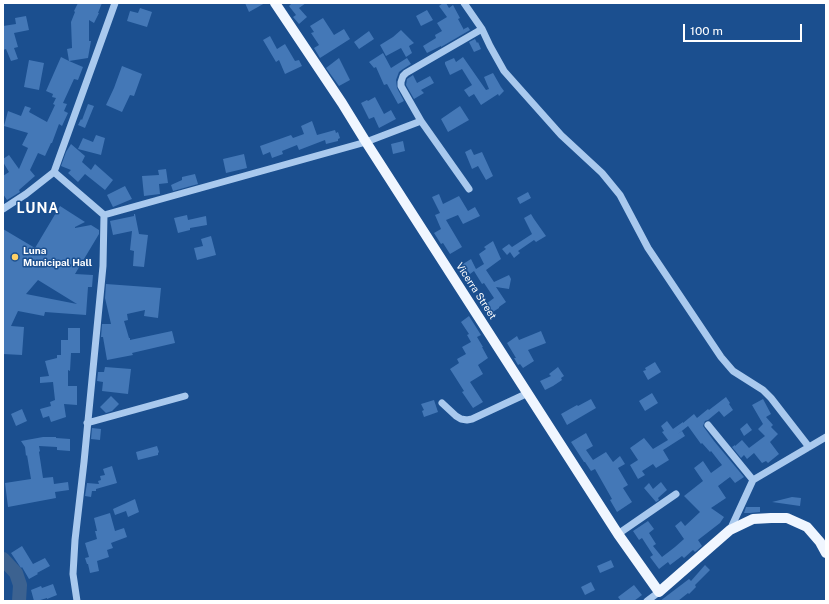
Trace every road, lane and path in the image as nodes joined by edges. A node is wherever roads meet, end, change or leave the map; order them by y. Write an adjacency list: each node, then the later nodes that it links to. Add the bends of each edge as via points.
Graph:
1 (115, 3): 7 (street)
2 (274, 3): 6 (main road, Vicerra Street)
3 (464, 3): 4 (street)
4 (482, 29): 5 (street, via 403,76 402,86); 17 (street, via 504,71 561,135 602,173 616,191 648,248 721,357 733,371 771,398)
5 (421, 121): 6 (street); 8 (street)
6 (366, 142): 10 (street); 11 (main road, Vicerra Street)
7 (54, 172): 9 (street); 10 (street)
8 (469, 189)
9 (3, 209)
10 (104, 215): 14 (street, via 103,266)
11 (528, 393): 13 (street, via 472,420 461,419); 21 (main road, Vicerra Street)
12 (185, 396): 14 (street)
13 (442, 403)
14 (87, 424): 24 (street, via 73,567)
15 (708, 424): 18 (street)
16 (826, 437): 17 (street)
17 (809, 447): 18 (street)
18 (753, 480): 20 (street)
19 (676, 494): 21 (street)
20 (730, 530): 22 (main road, via 753,519 786,518 807,527); 23 (main road)
21 (618, 534): 23 (main road, Vicerra Street)
22 (826, 553)
23 (659, 592): 25 (street)
24 (77, 601)
25 (647, 601)

